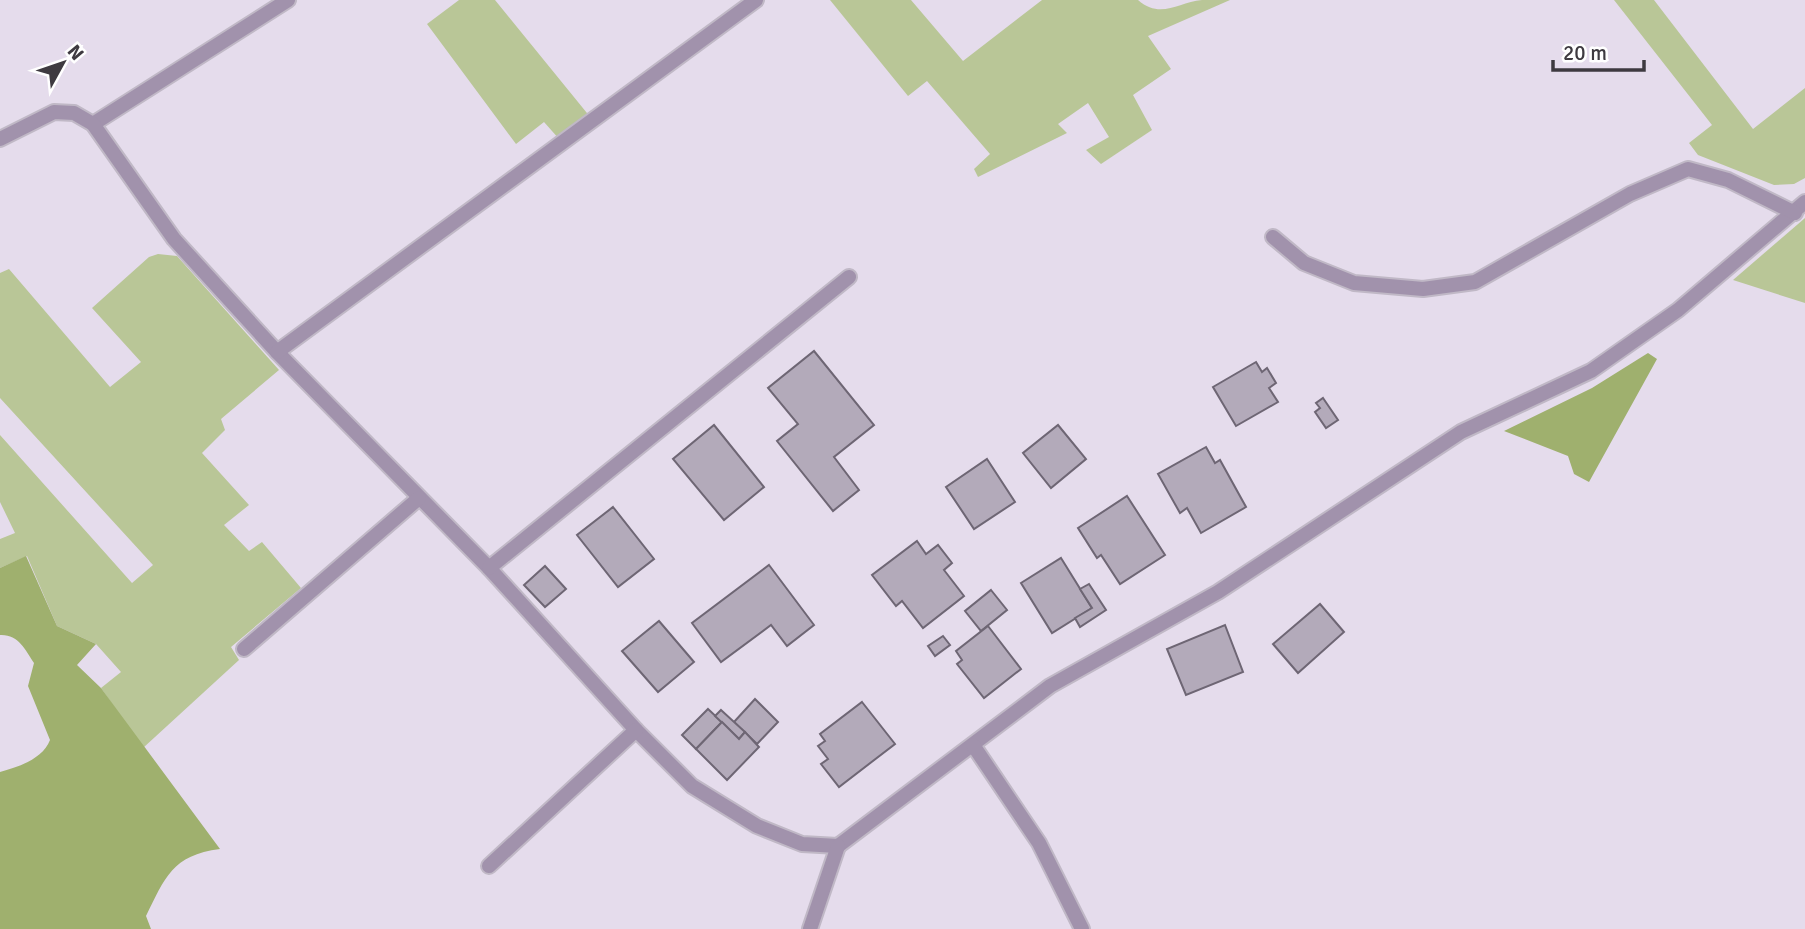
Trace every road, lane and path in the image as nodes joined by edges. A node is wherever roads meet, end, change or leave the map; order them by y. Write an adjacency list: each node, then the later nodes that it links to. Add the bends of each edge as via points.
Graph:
1 (288, 0): 3 (street)
2 (756, 0): 8 (street)
3 (93, 124): 4 (street, via 74,113 54,113); 8 (street, via 174,239)
4 (0, 139)
5 (1800, 208): 6 (street, via 1688,169 1630,194 1475,282 1423,289 1354,283 1304,264); 13 (street, via 1678,310 1591,371 1461,432 1218,592 1050,686)
6 (1273, 237)
7 (849, 277): 10 (street)
8 (277, 352): 9 (street)
9 (419, 498): 10 (street); 11 (street)
10 (489, 568): 12 (street)
11 (244, 649)
12 (636, 730): 14 (street, via 692,786 757,826 802,844); 15 (street)
13 (974, 745): 14 (street); 17 (street, via 1039,844)
14 (838, 846): 16 (street)
15 (489, 866)
16 (810, 929)
17 (1082, 929)

